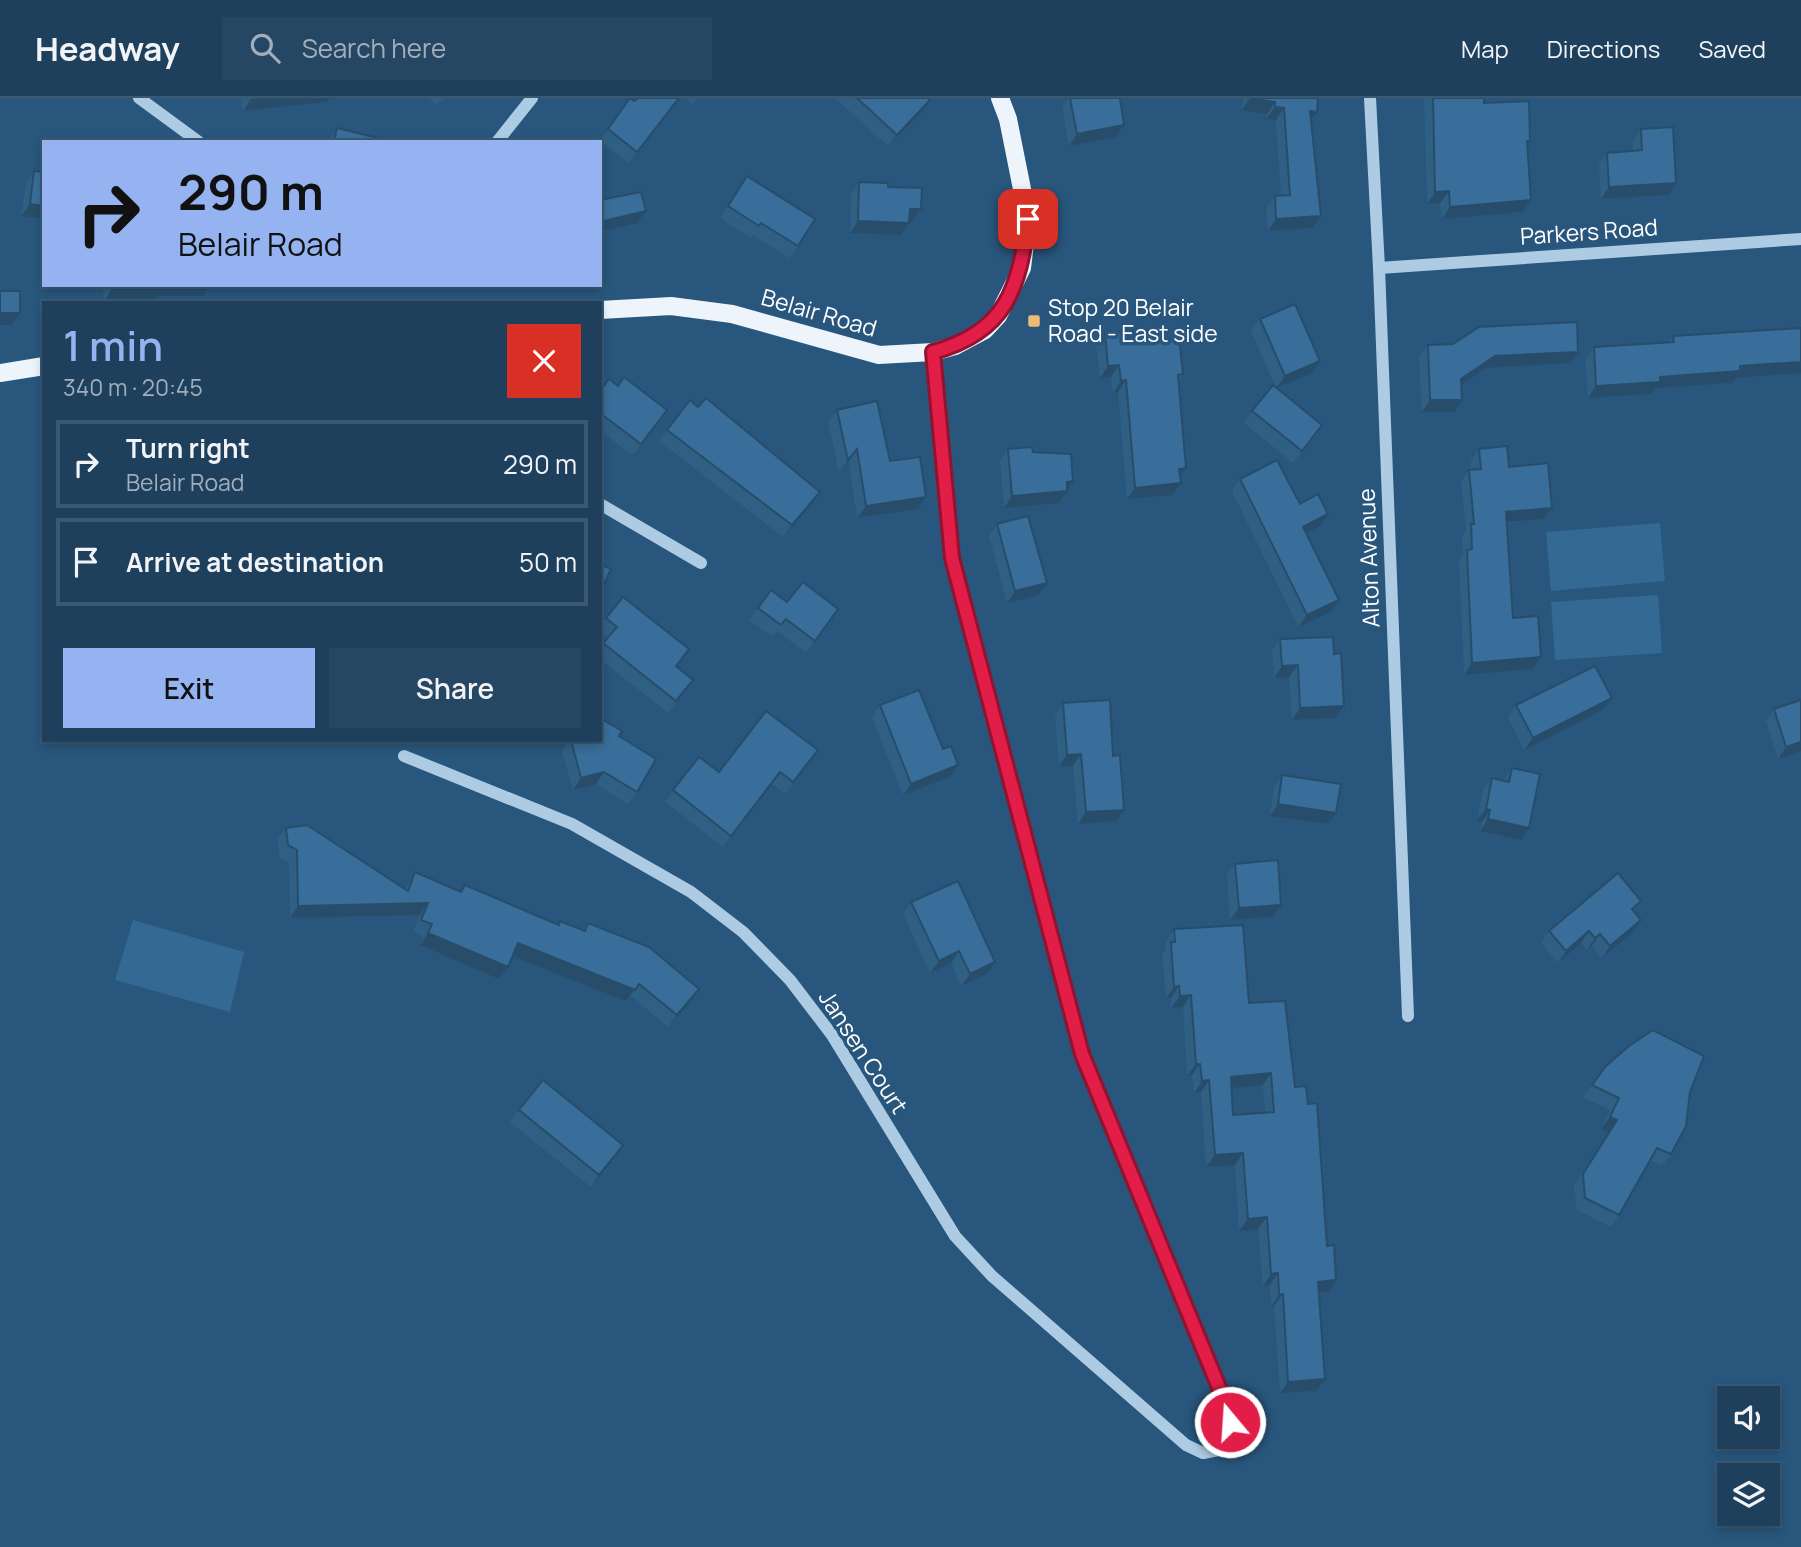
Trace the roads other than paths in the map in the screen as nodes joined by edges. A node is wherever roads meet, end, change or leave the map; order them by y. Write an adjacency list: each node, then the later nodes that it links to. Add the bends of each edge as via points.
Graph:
1 (139, 98): 5 (street)
2 (532, 98): 6 (street)
3 (1000, 98): 10 (main road, Belair Road, via 1028,219 1022,268 998,316 985,330)
4 (1370, 98): 8 (street, Alton Avenue)
5 (196, 140)
6 (499, 140)
7 (1801, 239): 8 (street, Parkers Road)
8 (1379, 268): 16 (street, Alton Avenue)
9 (602, 310): 10 (main road, Belair Road, via 671,306 733,314 880,355)
10 (933, 352): 15 (street, Jansen Court, via 952,558 1082,1054 1227,1407 1231,1440 1220,1451 1203,1453 1186,1445 992,1276 955,1236 832,1035 790,980 743,932 691,892 572,824)
11 (42, 366): 12 (main road)
12 (0, 373)
13 (602, 505): 14 (street)
14 (701, 563)
15 (404, 756)
16 (1408, 1016)

